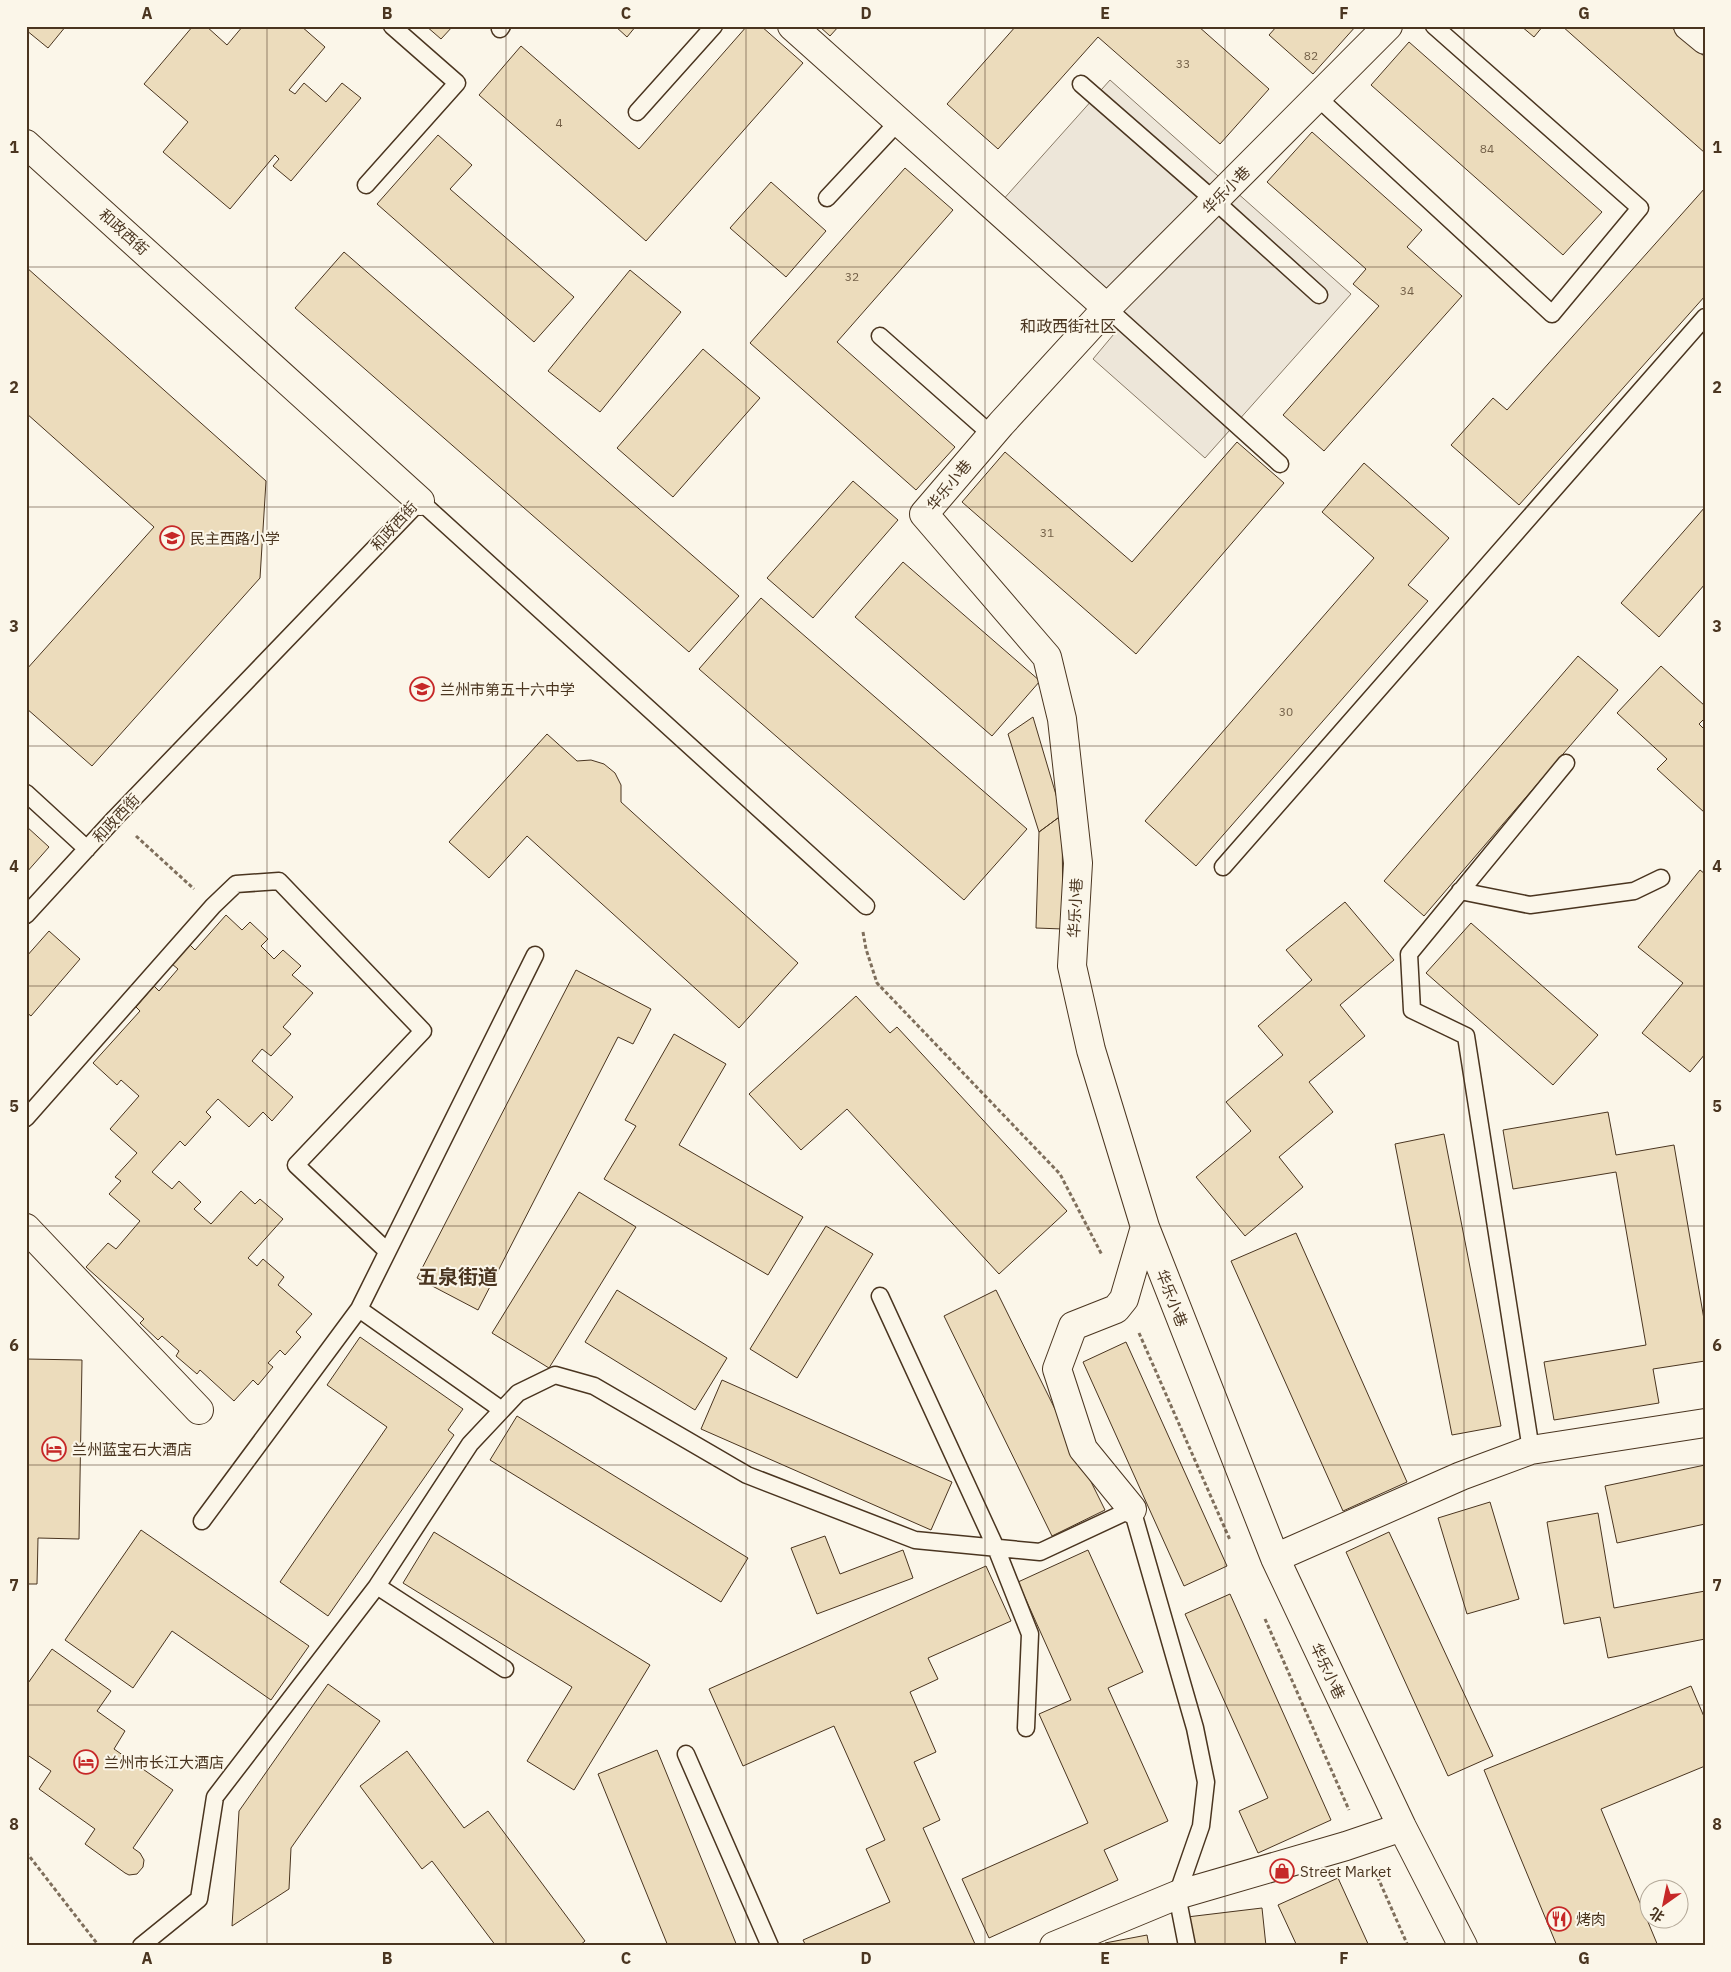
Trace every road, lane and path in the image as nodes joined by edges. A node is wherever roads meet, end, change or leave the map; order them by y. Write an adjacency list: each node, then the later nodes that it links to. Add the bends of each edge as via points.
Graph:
1 (392, 26): 13 (lane, via 457,83)
2 (714, 26): 10 (lane)
3 (792, 26): 11 (street)
4 (1388, 26): 9 (street, 华乐小巷)
5 (1434, 26): 9 (lane, via 1640,208 1552,314)
6 (1688, 26): 7 (street)
7 (1705, 40)
8 (1080, 84): 15 (lane)
9 (1318, 97): 15 (street, 华乐小巷)
10 (637, 112)
11 (898, 122): 14 (lane); 17 (street)
12 (26, 144): 22 (street, 和政西街)
13 (366, 185)
14 (827, 198)
15 (1215, 201): 16 (lane); 17 (street, 华乐小巷)
16 (1319, 295)
17 (1107, 308): 20 (street, 华乐小巷); 21 (lane)
18 (1705, 317): 27 (lane)
19 (880, 336): 20 (lane)
20 (992, 435): 35 (street, 华乐小巷, via 924,514 1047,657 1062,719 1078,863 1072,966 1091,1050)
21 (1280, 464)
22 (420, 501): 25 (lane, 和政西街); 31 (lane)
23 (1566, 763): 29 (lane)
24 (26, 793): 26 (lane)
25 (115, 818): 26 (lane, 和政西街); 30 (path)
26 (87, 849): 32 (lane, 和政西街)
27 (1223, 868)
28 (1661, 878): 29 (lane, via 1634,891 1530,905)
29 (1460, 891): 44 (lane, via 1409,954 1412,1010 1466,1036)
30 (213, 906): 34 (lane); 37 (lane, via 236,884 279,881 424,1031 296,1165)
31 (866, 906): 39 (path, via 862,922 866,949 877,983 1060,1174)
32 (26, 915)
33 (535, 955): 37 (lane)
34 (26, 1118)
35 (1145, 1227): 39 (street); 49 (street, 华乐小巷)
36 (26, 1228): 41 (street)
37 (388, 1251): 40 (lane)
38 (880, 1296): 48 (lane)
39 (1124, 1299): 45 (street, via 1116,1309 1073,1326 1057,1369 1083,1449); 47 (path)
40 (359, 1309): 42 (lane); 46 (lane)
41 (199, 1410)
42 (502, 1410): 48 (lane, via 518,1393 555,1375 584,1383 747,1475 915,1540); 50 (lane, via 470,1444)
43 (1705, 1422): 44 (street)
44 (1531, 1450): 49 (street, via 1461,1476)
45 (1132, 1509): 48 (lane, via 1040,1552); 58 (lane, via 1195,1728 1206,1782 1201,1826)
46 (202, 1521)
47 (1231, 1543)
48 (996, 1548): 53 (lane, via 1030,1634)
49 (1274, 1558): 55 (street, 华乐小巷)
50 (377, 1586): 52 (lane); 60 (lane, via 215,1796 199,1899)
51 (1263, 1615): 56 (path)
52 (505, 1669)
53 (1026, 1728)
54 (686, 1754): 61 (lane)
55 (1402, 1827): 56 (street); 65 (street, 华乐小巷)
56 (1362, 1841): 58 (street); 64 (path)
57 (26, 1852): 59 (path)
58 (1177, 1895): 62 (street); 63 (lane)
59 (99, 1946)
60 (141, 1946)
61 (770, 1946)
62 (1054, 1946)
63 (1187, 1946)
64 (1408, 1946)
65 (1463, 1946)

